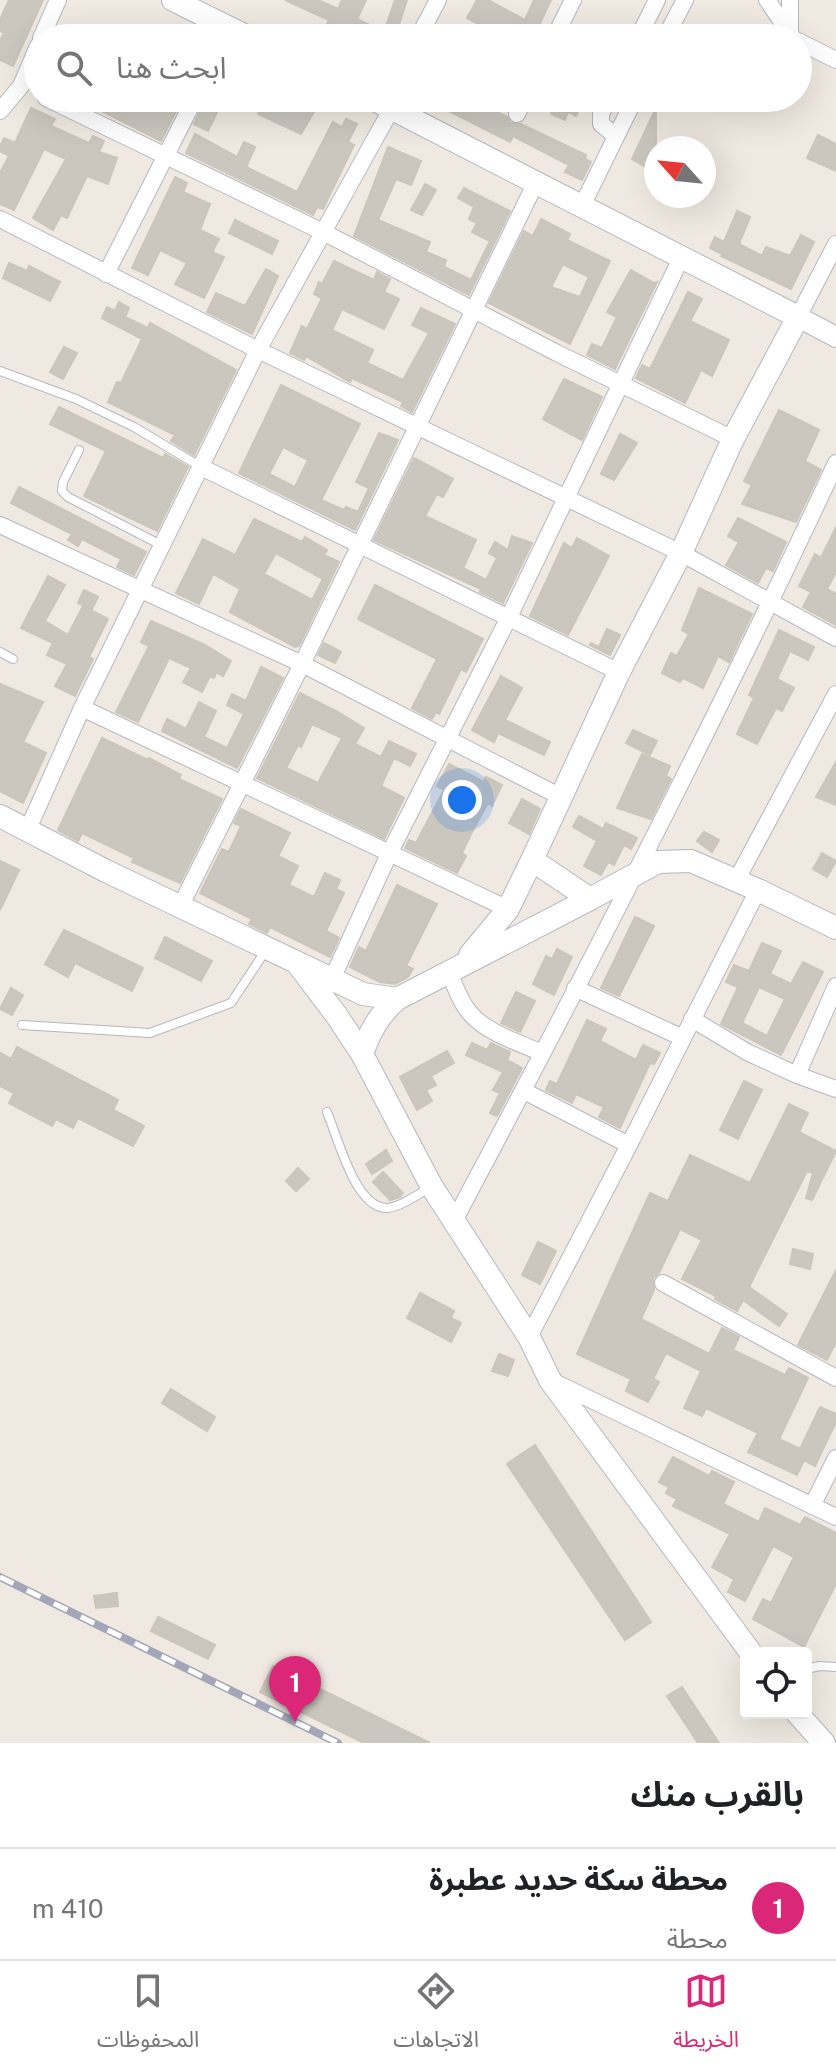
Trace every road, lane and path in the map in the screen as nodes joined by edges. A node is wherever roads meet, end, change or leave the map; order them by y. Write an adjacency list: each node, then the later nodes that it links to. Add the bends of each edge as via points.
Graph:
1 (58, 0): 9 (street)
2 (173, 0): 10 (main road)
3 (438, 0): 11 (street)
4 (573, 0): 12 (street)
5 (657, 0): 13 (street)
6 (685, 0): 14 (street)
7 (767, 0): 15 (street)
8 (790, 0): 16 (street)
9 (47, 24)
10 (211, 24)
11 (425, 24)
12 (561, 24)
13 (645, 24)
14 (672, 24)
15 (784, 24)
16 (793, 24)
17 (812, 47): 18 (street)
18 (836, 60)
19 (24, 79): 20 (street)
20 (21, 86): 21 (street); 22 (street)
21 (24, 87)
22 (0, 111)
23 (75, 112): 30 (street)
24 (188, 112): 30 (street)
25 (390, 112): 34 (street)
26 (400, 112): 31 (main road)
27 (602, 112): 29 (street, via 601,124)
28 (628, 112): 29 (street)
29 (616, 136): 32 (street)
30 (167, 157): 34 (street); 37 (street)
31 (536, 182): 32 (main road); 38 (street)
32 (582, 206): 36 (main road)
33 (0, 219): 37 (street)
34 (323, 232): 38 (street); 41 (street)
35 (836, 244): 39 (street)
36 (682, 256): 39 (main road); 43 (street)
37 (106, 274): 41 (street)
38 (475, 310): 43 (street); 44 (street)
39 (798, 317): 40 (street); 45 (main road)
40 (836, 337)
41 (258, 350): 44 (street); 48 (street)
42 (0, 371): 48 (lane, via 76,399)
43 (620, 384): 45 (street); 49 (street)
44 (418, 428): 49 (street); 51 (street)
45 (733, 439): 53 (main road)
46 (79, 450): 52 (lane, via 62,491)
47 (836, 463): 55 (street)
48 (201, 467): 51 (street); 52 (street)
49 (567, 497): 53 (street); 56 (street)
50 (0, 525): 54 (street)
51 (360, 545): 56 (street); 60 (street)
52 (163, 546): 54 (street)
53 (681, 553): 55 (street); 61 (main road)
54 (143, 590): 60 (street); 63 (street)
55 (770, 604): 57 (street); 71 (street)
56 (509, 617): 61 (street); 64 (street)
57 (836, 638)
58 (0, 652): 59 (lane)
59 (13, 659)
60 (302, 664): 64 (street); 65 (street)
61 (619, 672): 66 (main road)
62 (836, 694): 72 (street)
63 (82, 708): 65 (street); 68 (street)
64 (448, 739): 66 (street); 69 (street)
65 (241, 784): 69 (street); 75 (street)
66 (561, 797): 70 (main road)
67 (0, 816): 68 (main road)
68 (28, 829): 75 (main road)
69 (389, 854): 76 (street); 81 (street)
70 (532, 860): 74 (main road); 76 (main road)
71 (635, 873): 72 (main road, via 658,862 691,861); 74 (main road); 83 (street)
72 (736, 881): 73 (main road)
73 (758, 890): 77 (main road); 85 (street)
74 (590, 899): 80 (main road)
75 (180, 907): 78 (main road)
76 (508, 909): 80 (main road)
77 (836, 928)
78 (266, 949): 79 (main road); 86 (lane, via 231,1003 150,1033)
79 (297, 963): 81 (main road); 89 (main road)
80 (456, 967): 84 (main road); 88 (street, via 468,1011 495,1032)
81 (332, 979): 84 (main road, via 363,994)
82 (836, 986): 90 (street)
83 (575, 988): 87 (street); 88 (street)
84 (397, 999): 89 (main road, via 370,1030)
85 (692, 1019): 87 (street); 90 (street)
86 (22, 1025)
87 (683, 1038): 94 (street)
88 (542, 1053): 92 (street)
89 (362, 1054): 95 (main road)
90 (797, 1075): 91 (street)
91 (836, 1089)
92 (524, 1091): 94 (street); 96 (street)
93 (327, 1112): 95 (lane, via 361,1195 372,1206 390,1208)
94 (629, 1145): 98 (street)
95 (432, 1187): 96 (main road)
96 (454, 1221): 98 (main road)
97 (663, 1283): 99 (street)
98 (529, 1337): 100 (main road)
99 (836, 1378)
100 (550, 1380): 102 (street); 104 (main road)
101 (836, 1458): 102 (street)
102 (812, 1506): 103 (street)
103 (836, 1517)
104 (747, 1647)
105 (836, 1667): 106 (lane)
106 (812, 1668)
107 (802, 1719): 108 (main road)
108 (824, 1743)

